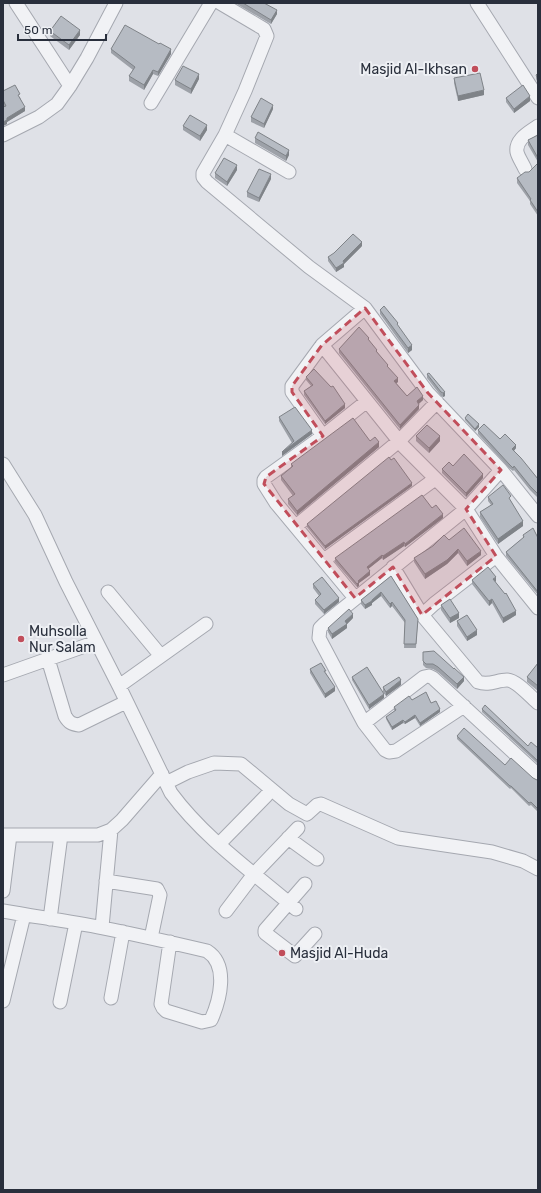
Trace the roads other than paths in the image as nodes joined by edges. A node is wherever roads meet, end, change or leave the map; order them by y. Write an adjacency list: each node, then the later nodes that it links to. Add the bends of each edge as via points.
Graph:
1 (116, 3): 6 (street)
2 (211, 3): 8 (street)
3 (220, 3): 11 (street, via 264,29 267,36)
4 (477, 3): 7 (street)
5 (22, 7): 6 (street)
6 (70, 86): 10 (street, via 57,104 39,117)
7 (538, 98)
8 (151, 103)
9 (538, 126): 12 (street, via 520,140 518,145 517,152)
10 (3, 135)
11 (225, 135): 13 (street); 14 (street, via 203,173 203,178 309,266)
12 (525, 169)
13 (289, 172)
14 (365, 308): 15 (street); 17 (street)
15 (322, 345): 16 (street); 18 (street, via 292,386 292,392)
16 (367, 401): 18 (street); 19 (street)
17 (437, 402): 19 (street); 21 (street)
18 (323, 436): 25 (street, via 264,480 269,493)
19 (399, 441): 22 (street); 25 (street)
20 (3, 464): 34 (street, via 35,515)
21 (501, 470): 23 (street); 24 (street)
22 (435, 479): 23 (street); 27 (street)
23 (466, 509): 26 (street); 28 (street)
24 (538, 516)
25 (296, 526): 27 (street)
26 (496, 556): 31 (street); 32 (street)
27 (324, 560): 30 (street)
28 (393, 567): 30 (street); 32 (street)
29 (108, 592): 35 (street)
30 (355, 598): 42 (street, via 320,628 319,638)
31 (538, 608)
32 (422, 615): 40 (street, via 478,682 514,682)
33 (206, 624): 35 (street)
34 (96, 642): 36 (street); 38 (street)
35 (161, 656): 38 (street)
36 (48, 659): 37 (street); 39 (street, via 68,722 80,725)
37 (3, 675)
38 (119, 686): 39 (street)
39 (126, 702): 44 (street)
40 (538, 703)
41 (464, 706): 42 (street, via 433,678 427,676); 42 (street, via 396,751 385,750); 43 (street)
42 (364, 723)
43 (538, 775)
44 (164, 779): 45 (street, via 214,763 241,764); 47 (street); 51 (street, via 179,804)
45 (271, 789): 51 (street); 53 (street, via 289,804 307,814 320,804 398,838 492,852 523,861)
46 (298, 828): 50 (street)
47 (111, 830): 49 (street, via 98,835); 55 (street)
48 (6, 835): 49 (street); 57 (street)
49 (61, 835): 62 (street)
50 (288, 838): 52 (street); 54 (street)
51 (219, 844): 54 (street)
52 (317, 859)
53 (538, 869)
54 (254, 874): 58 (street); 60 (street)
55 (106, 881): 64 (street); 67 (street, via 157,889 160,895)
56 (305, 884): 58 (street)
57 (3, 891)
58 (293, 906): 66 (street, via 265,930 265,933 295,956)
59 (3, 911): 61 (street)
60 (226, 911)
61 (24, 915): 62 (street); 70 (street)
62 (50, 919): 63 (street)
63 (76, 923): 64 (street); 71 (street)
64 (102, 927): 65 (street)
65 (123, 932): 67 (street); 69 (street)
66 (315, 934)
67 (151, 938): 68 (street)
68 (170, 942): 68 (street, via 207,951 218,963 221,971 220,983 216,1008 211,1020 202,1022 163,1008 161,1004)
69 (111, 998)
70 (3, 1001)
71 (60, 1002)

